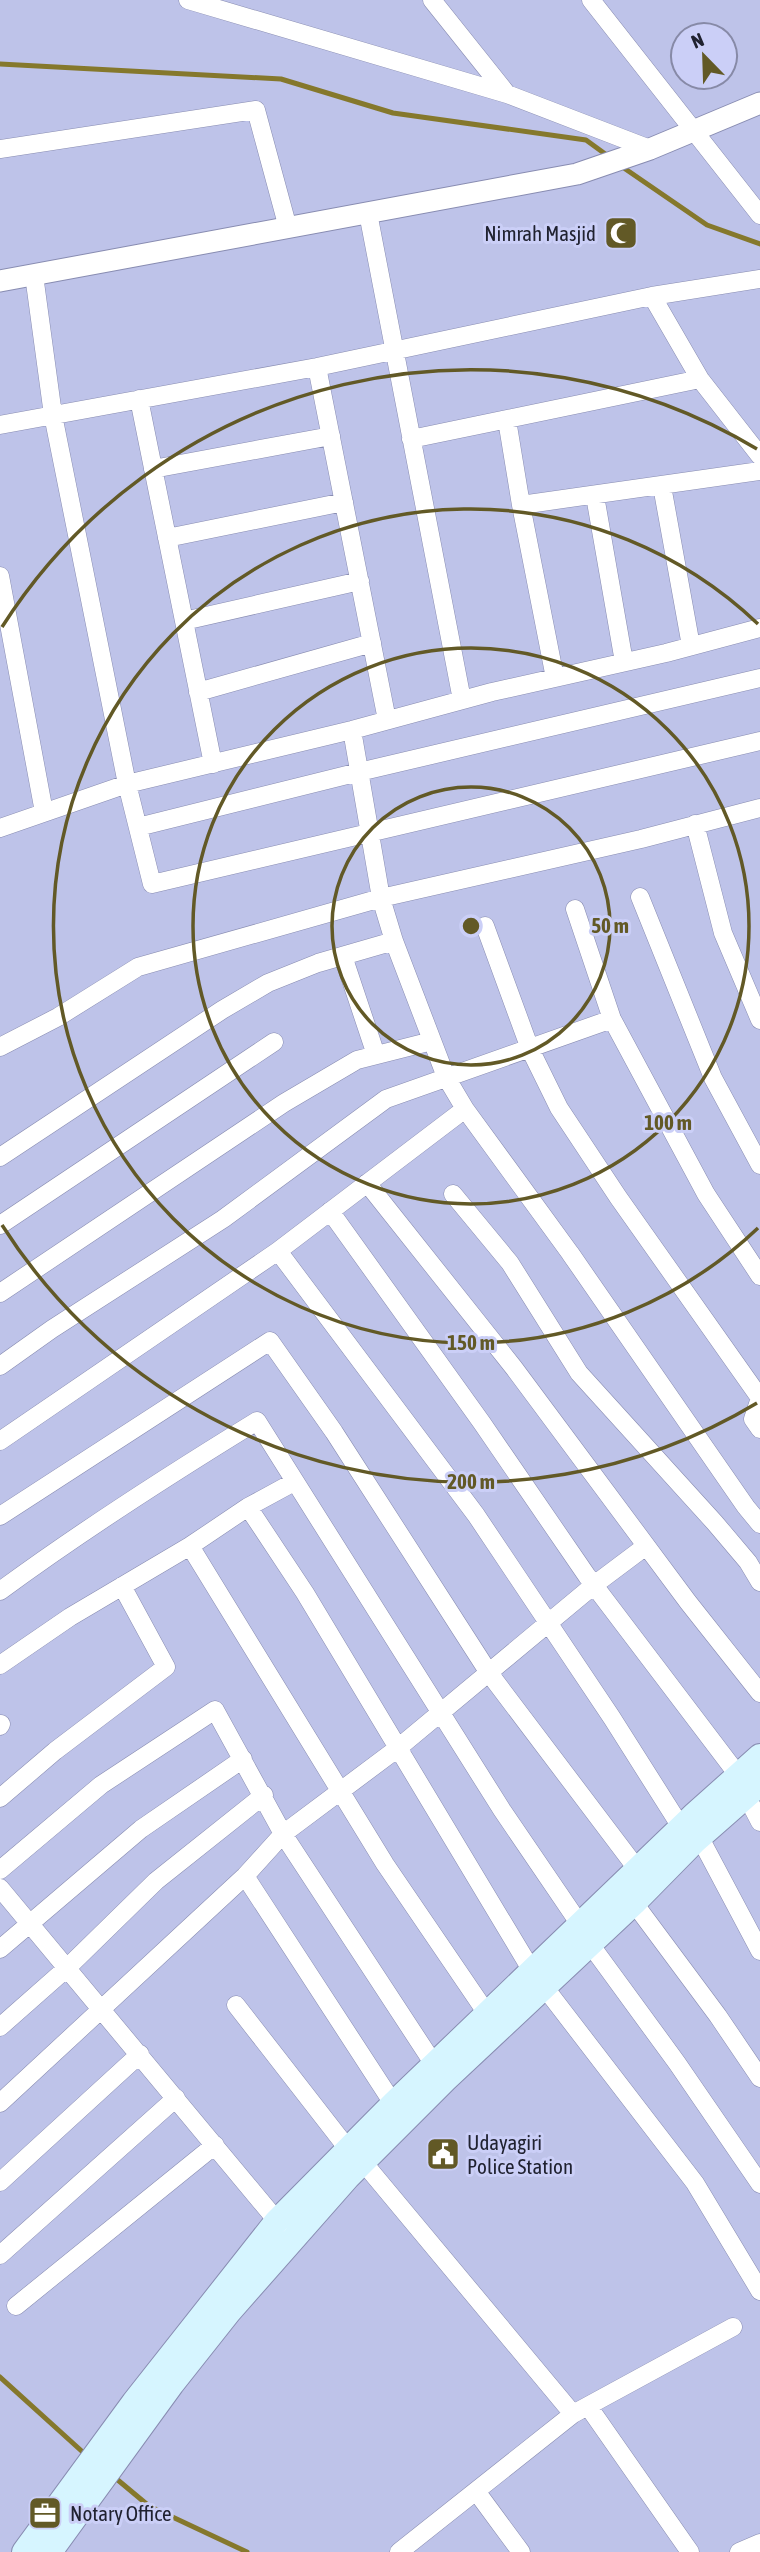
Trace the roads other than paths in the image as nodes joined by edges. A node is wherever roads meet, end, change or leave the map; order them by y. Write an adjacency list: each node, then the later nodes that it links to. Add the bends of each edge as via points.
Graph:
1 (188, 0): 4 (street)
2 (432, 0): 4 (street)
3 (591, 0): 6 (street)
4 (508, 94): 8 (street)
5 (760, 103): 6 (street)
6 (693, 131): 8 (street); 10 (street)
7 (0, 149): 11 (street, via 256,110)
8 (650, 149): 9 (street, via 577,174)
9 (369, 213): 11 (street); 16 (street)
10 (760, 215)
11 (288, 228): 12 (street)
12 (34, 275): 14 (street); 20 (street)
13 (760, 279): 15 (street)
14 (0, 281)
15 (652, 296): 16 (street); 18 (street)
16 (396, 349): 17 (street); 24 (street)
17 (317, 367): 19 (street); 23 (street)
18 (700, 379): 21 (street); 25 (street)
19 (139, 399): 20 (street); 26 (street)
20 (53, 415): 22 (street); 49 (street)
21 (508, 419): 24 (street); 31 (street)
22 (0, 425)
23 (331, 436): 26 (street); 30 (street)
24 (411, 439): 43 (street)
25 (760, 456)
26 (153, 469): 32 (street)
27 (760, 471): 28 (street)
28 (662, 486): 29 (street); 38 (street)
29 (595, 496): 31 (street); 39 (street)
30 (344, 502): 32 (street); 34 (street)
31 (522, 505): 40 (street)
32 (167, 538): 35 (street)
33 (0, 576): 51 (street)
34 (360, 580): 35 (street); 37 (street)
35 (184, 621): 42 (street)
36 (760, 628): 38 (street)
37 (372, 643): 42 (street); 44 (street)
38 (691, 646): 39 (street)
39 (624, 662): 40 (street)
40 (555, 678): 43 (street)
41 (760, 678): 48 (street)
42 (198, 692): 47 (street)
43 (462, 700): 44 (street)
44 (387, 720): 45 (street)
45 (352, 730): 47 (street); 48 (street)
46 (760, 741): 55 (street)
47 (213, 764): 49 (street)
48 (359, 772): 53 (street); 55 (street)
49 (127, 785): 51 (street); 53 (street)
50 (760, 808): 52 (street)
51 (44, 811): 54 (street)
52 (695, 824): 57 (street); 63 (street, via 723,933)
53 (138, 827): 55 (street, via 152,884)
54 (0, 828)
55 (370, 832): 57 (street)
56 (640, 897): 72 (street, via 713,1078)
57 (381, 898): 60 (street); 66 (street, via 138,967)
58 (575, 909): 62 (street)
59 (485, 926): 67 (street)
60 (394, 941): 61 (street); 64 (street)
61 (342, 956): 68 (street); 71 (street, via 268,983 222,1010)
62 (612, 1019): 67 (street); 78 (street, via 706,1194)
63 (760, 1020)
64 (432, 1041): 68 (street); 69 (street)
65 (274, 1042): 76 (street)
66 (0, 1047)
67 (530, 1049): 69 (street); 81 (street, via 559,1108 590,1156)
68 (376, 1055): 79 (street, via 357,1060 285,1103)
69 (446, 1077): 70 (street); 80 (street, via 386,1099 223,1219)
70 (465, 1109): 73 (street); 87 (street)
71 (0, 1157)
72 (760, 1165)
73 (368, 1183): 75 (street); 89 (street)
74 (453, 1194): 90 (street, via 510,1263 579,1373 715,1523)
75 (330, 1211): 77 (street); 91 (street)
76 (0, 1225)
77 (278, 1251): 83 (street); 94 (street)
78 (760, 1276)
79 (0, 1293)
80 (0, 1366)
81 (760, 1398): 82 (street, via 753,1419)
82 (760, 1429)
83 (0, 1441)
84 (294, 1482): 85 (street); 93 (street, via 257,1421 83,1531); 98 (street)
85 (248, 1507): 88 (street); 99 (street)
86 (0, 1516): 96 (street, via 271,1341)
87 (760, 1524)
88 (190, 1546): 92 (street); 103 (street)
89 (646, 1546): 91 (street); 97 (street)
90 (760, 1582)
91 (594, 1585): 94 (street); 102 (street)
92 (122, 1586): 95 (street); 105 (street, via 166,1667)
93 (0, 1591)
94 (549, 1623): 96 (street); 107 (street)
95 (0, 1665)
96 (489, 1673): 98 (street); 111 (street)
97 (760, 1693)
98 (441, 1713): 99 (street); 114 (street)
99 (398, 1748): 103 (street); 118 (street)
100 (760, 1756): 102 (main road)
101 (243, 1759): 104 (street); 109 (street, via 215,1710 100,1785); 113 (street, via 141,1829)
102 (748, 1784): 106 (street); 107 (main road)
103 (340, 1791): 108 (street); 121 (street)
104 (264, 1795): 108 (street); 117 (street, via 156,1881)
105 (0, 1798)
106 (760, 1822)
107 (690, 1833): 111 (main road); 116 (street)
108 (283, 1834): 110 (street); 124 (street)
109 (0, 1870)
110 (245, 1876): 120 (street); 128 (street)
111 (635, 1887): 114 (main road); 125 (street)
112 (0, 1888): 113 (street)
113 (30, 1923): 115 (street); 117 (street)
114 (585, 1935): 118 (main road); 132 (street)
115 (0, 1949)
116 (760, 1951)
117 (68, 1967): 120 (street); 122 (street)
118 (539, 1979): 121 (main road); 135 (street, via 695,2183)
119 (236, 2005): 130 (street)
120 (101, 2007): 123 (street); 127 (street)
121 (493, 2023): 124 (main road)
122 (0, 2027)
123 (140, 2054): 126 (street); 131 (street)
124 (440, 2073): 128 (main road)
125 (760, 2078)
126 (176, 2098): 129 (street); 134 (street)
127 (0, 2103)
128 (399, 2112): 130 (main road)
129 (215, 2145): 133 (street); 136 (street)
130 (356, 2155): 133 (main road); 138 (street)
131 (0, 2182)
132 (760, 2184)
133 (285, 2230): 139 (main road)
134 (0, 2255)
135 (760, 2291)
136 (16, 2306)
137 (733, 2327): 138 (street)
138 (580, 2410): 140 (street); 146 (street)
139 (87, 2485): 142 (main road); 143 (main road)
140 (476, 2491): 144 (street); 145 (street)
141 (760, 2543): 147 (street)
142 (24, 2552)
143 (50, 2552)
144 (399, 2552)
145 (521, 2552)
146 (690, 2552)
147 (738, 2552)

